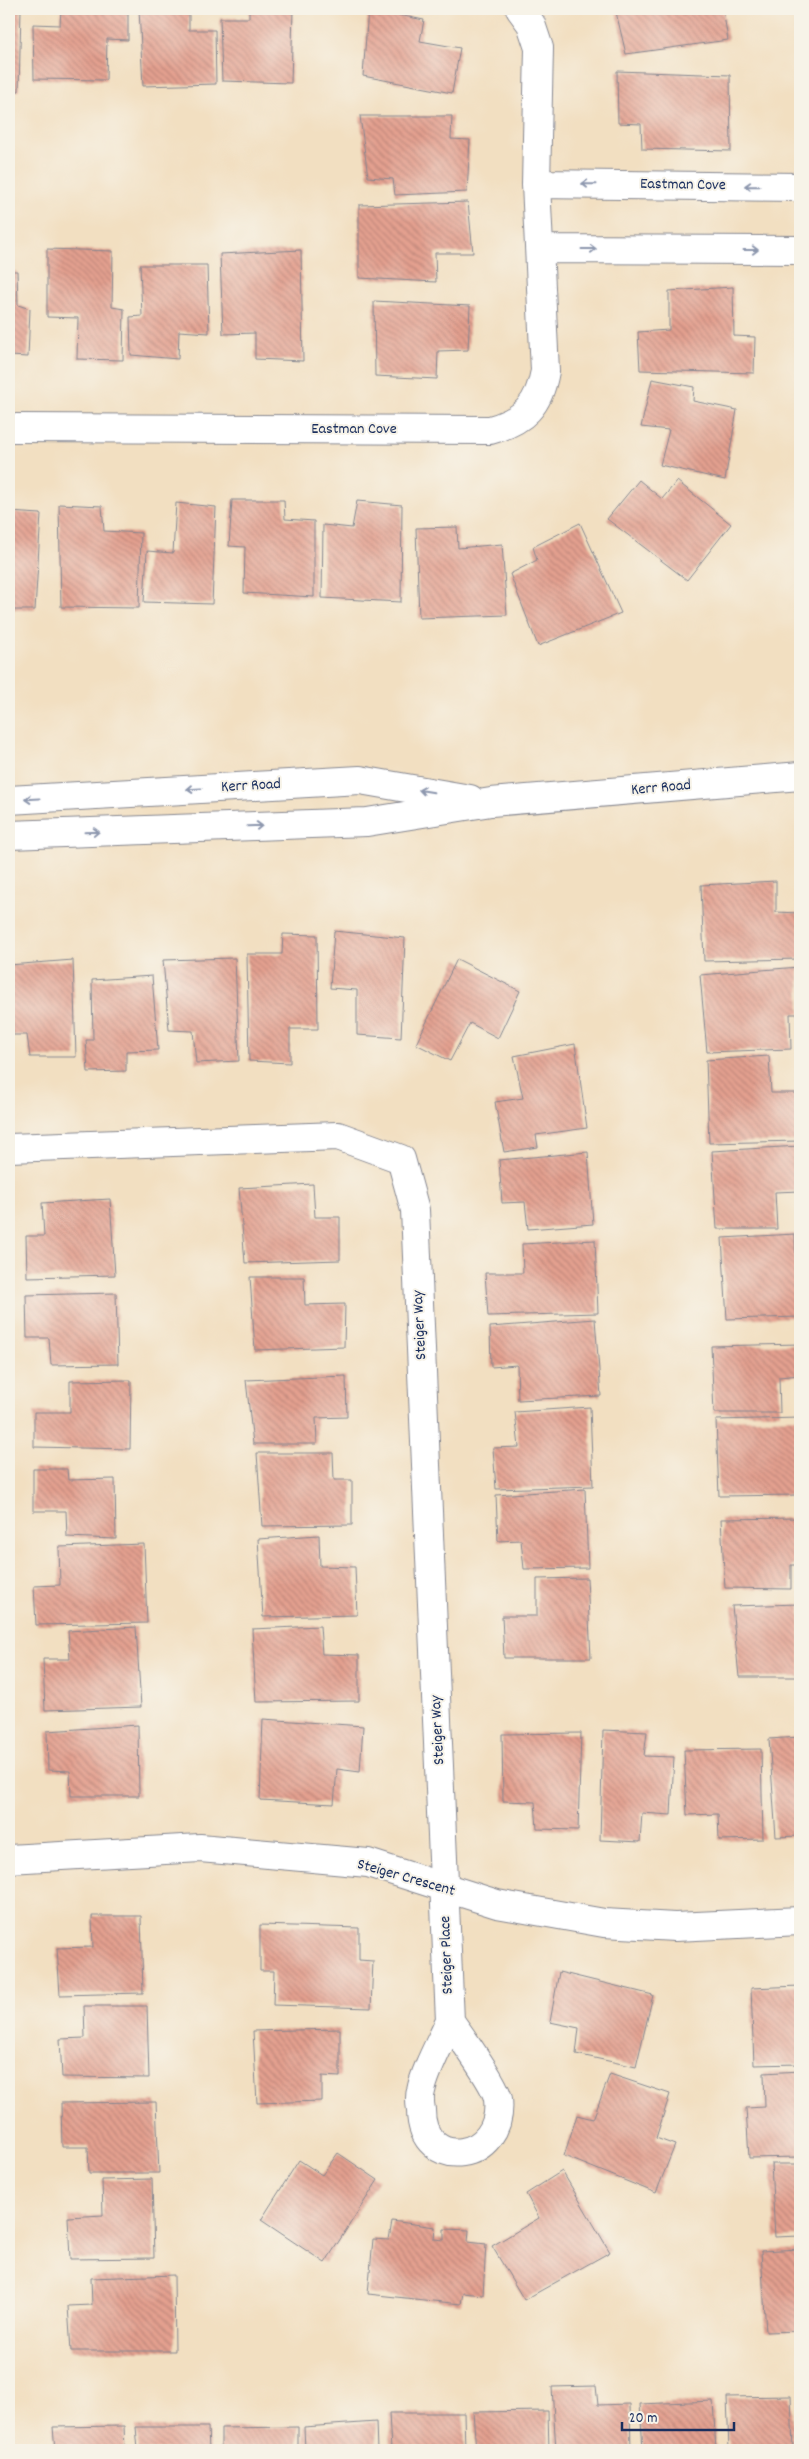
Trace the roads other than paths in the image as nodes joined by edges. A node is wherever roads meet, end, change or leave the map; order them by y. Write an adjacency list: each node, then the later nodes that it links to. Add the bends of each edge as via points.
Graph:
1 (520, 9): 2 (street, Eastman Cove, via 531,24 539,48)
2 (536, 184): 3 (street, Eastman Cove, one-way to 2); 4 (street, Eastman Cove)
3 (800, 187)
4 (540, 249): 5 (street, one-way to 5); 6 (street, Eastman Cove, via 545,371 542,390 529,410 510,425 490,430)
5 (800, 250)
6 (9, 428)
7 (800, 776): 9 (street, Kerr Road)
8 (9, 800): 9 (street, Kerr Road, one-way to 8, via 360,780)
9 (491, 802): 10 (street, Kerr Road, one-way to 9, via 367,822)
10 (9, 835)
11 (9, 1148): 13 (street, Steiger Way, via 338,1136 401,1158 415,1210)
12 (9, 1859): 13 (street, Steiger Crescent, via 200,1848 368,1863)
13 (445, 1889): 14 (street, Steiger Crescent, via 498,1904 604,1923 675,1927); 15 (street, Steiger Place)
14 (800, 1921)
15 (450, 2021)

